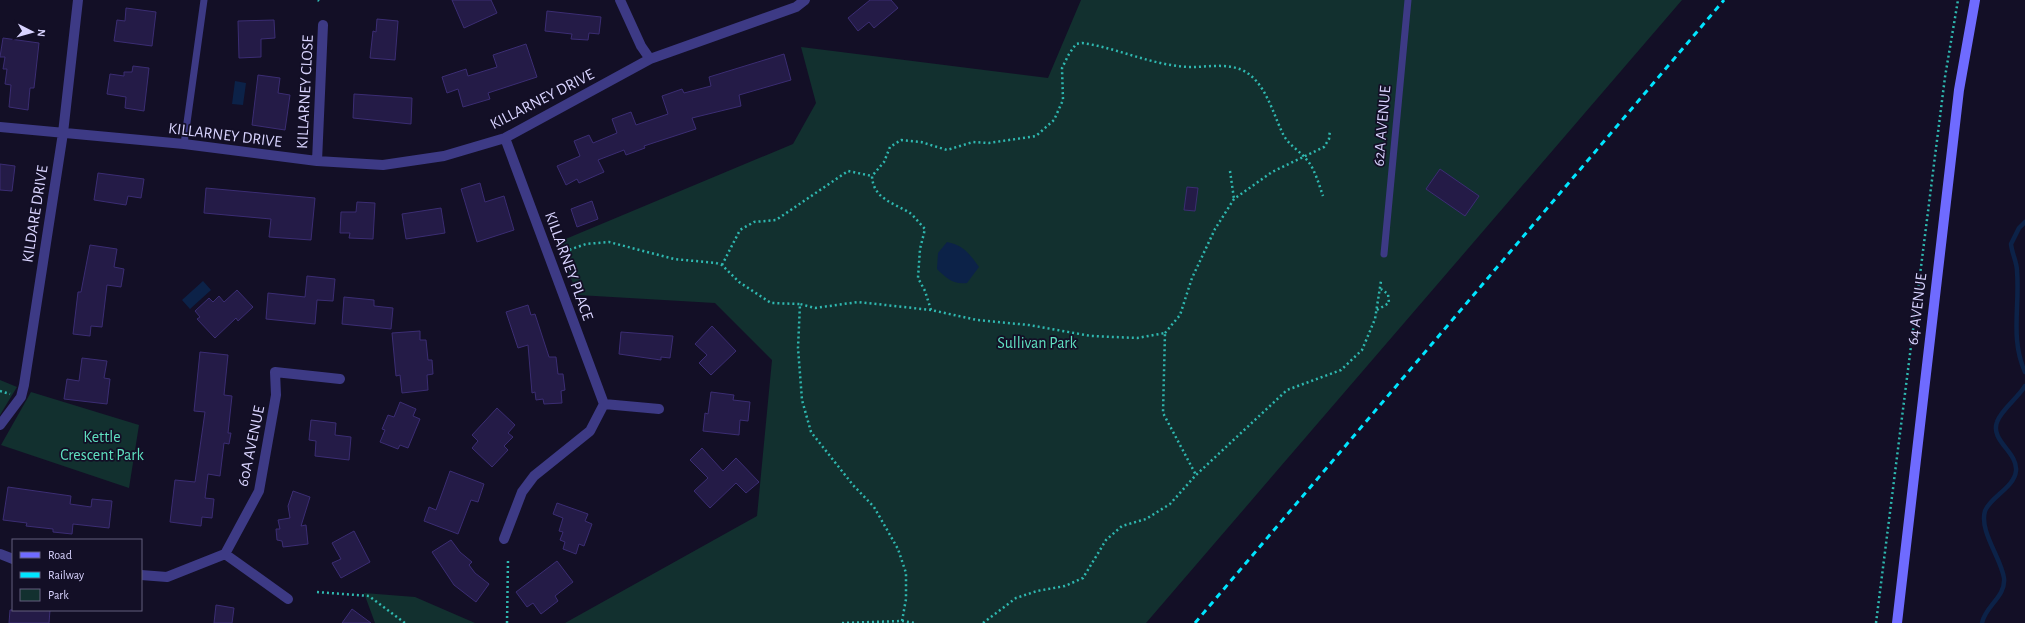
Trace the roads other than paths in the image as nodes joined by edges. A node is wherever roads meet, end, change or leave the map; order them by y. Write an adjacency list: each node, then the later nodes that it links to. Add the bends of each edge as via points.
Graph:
1 (78, 0): 10 (street, KILDARE DRIVE)
2 (204, 0): 12 (lane)
3 (620, 0): 8 (street, via 641,46)
4 (805, 0): 8 (street, KILLARNEY DRIVE, via 796,7)
5 (1408, 0): 14 (lane, 62A AVENUE)
6 (1975, 0): 25 (main road, 64 AVENUE, via 1957,106)
7 (323, 25): 13 (street, KILLARNEY CLOSE)
8 (650, 59): 11 (street, KILLARNEY DRIVE)
9 (0, 126): 10 (street, KILLARNEY DRIVE)
10 (63, 133): 12 (street, KILLARNEY DRIVE); 18 (street, KILDARE DRIVE, via 24,385 21,397)
11 (505, 138): 13 (street, KILLARNEY DRIVE, via 444,156 383,165); 16 (street, KILLARNEY PLACE)
12 (184, 144): 13 (street, KILLARNEY DRIVE)
13 (316, 161)
14 (1384, 254)
15 (340, 379): 21 (street, 60A AVENUE, via 275,372 276,395 259,491)
16 (604, 404): 17 (street); 19 (street, via 590,431 534,476 522,492)
17 (659, 409)
18 (0, 425)
19 (504, 539)
20 (0, 554): 22 (street)
21 (225, 554): 23 (street, via 167,577); 24 (street)
22 (12, 559)
23 (142, 575)
24 (288, 599)
25 (1897, 623)

